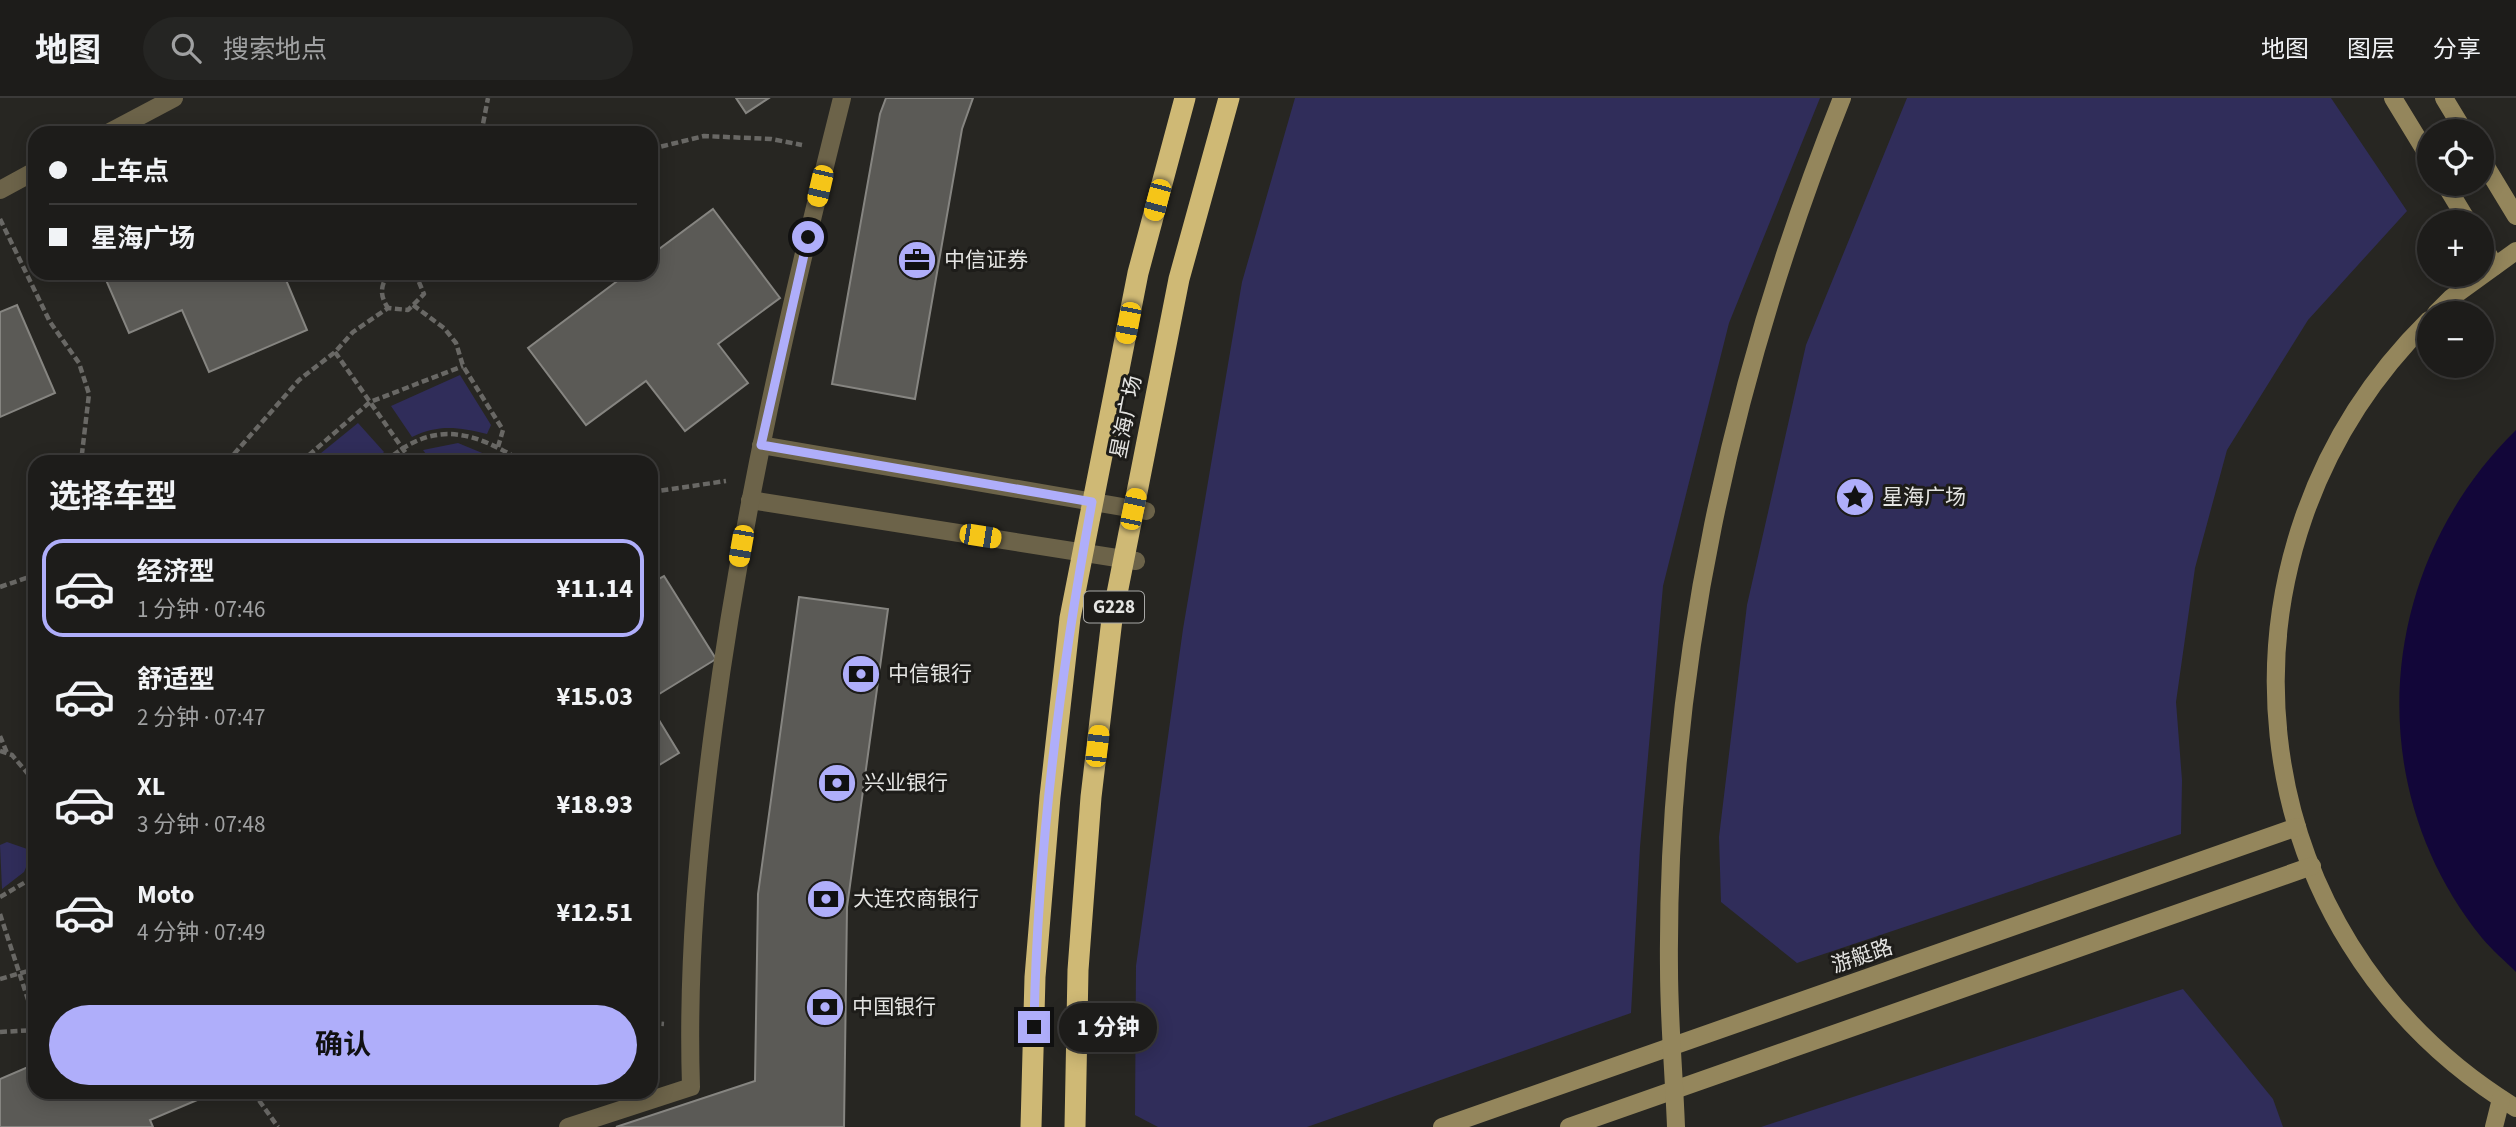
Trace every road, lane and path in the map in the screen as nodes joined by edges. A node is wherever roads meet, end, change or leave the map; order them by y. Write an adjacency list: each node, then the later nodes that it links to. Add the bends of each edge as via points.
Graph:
1 (174, 98): 10 (street)
2 (488, 98): 11 (path)
3 (842, 98): 14 (street)
4 (1185, 98): 45 (highway, 星海广场 / G228, via 1138,273)
5 (1229, 98): 46 (highway, 星海广场 / G228, via 1179,279)
6 (1842, 98): 66 (street, via 1800,203 1764,319 1712,533 1679,755 1669,968)
7 (2393, 98): 12 (street)
8 (2444, 98): 9 (street)
9 (2457, 119)
10 (121, 126)
11 (484, 126)
12 (2417, 137)
13 (658, 147): 14 (path, via 704,136 771,139)
14 (829, 150): 33 (street)
15 (28, 175): 17 (street)
16 (2494, 180): 18 (street)
17 (0, 190)
18 (2516, 216)
19 (0, 219): 22 (path)
20 (2516, 251): 21 (street)
21 (2495, 266): 26 (street)
22 (28, 277)
23 (30, 280): 36 (path, via 50,322 79,363 89,394)
24 (384, 280): 28 (path, via 382,298)
25 (418, 280): 27 (path, via 424,294)
26 (2451, 301)
27 (413, 304): 28 (path, via 408,310); 31 (path, via 444,328 456,343)
28 (388, 308): 30 (path)
29 (2417, 332): 55 (street, via 2353,410 2318,475 2293,546 2278,619 2274,693 2281,767)
30 (335, 352): 32 (path); 37 (path, via 299,380)
31 (463, 366): 32 (path); 34 (path, via 503,430)
32 (370, 402): 35 (path); 38 (path)
33 (761, 445): 42 (street); 45 (street)
34 (498, 447): 35 (path, via 459,433 431,435); 41 (path)
35 (402, 448): 39 (path); 40 (path)
36 (82, 455)
37 (233, 455)
38 (309, 455)
39 (394, 455)
40 (407, 455)
41 (511, 455)
42 (754, 477): 43 (path); 44 (street)
43 (658, 491)
44 (750, 500): 47 (street); 68 (street, via 725,639 694,883 691,1087)
45 (1092, 502): 46 (street); 47 (highway, 星海广场 / G228)
46 (1139, 510): 48 (highway, 星海广场 / G228)
47 (1083, 552): 48 (street); 74 (highway, 星海广场 / G228, via 1070,618 1050,797 1035,976)
48 (1129, 560): 75 (highway, 星海广场 / G228, via 1112,619 1091,797)
49 (28, 577): 50 (path)
50 (0, 587)
51 (0, 736): 53 (path)
52 (0, 751): 53 (path)
53 (7, 754): 54 (path)
54 (28, 772)
55 (2297, 827): 56 (street); 66 (street, 游艇路)
56 (2312, 866): 67 (street); 71 (street, via 2329,909 2371,976 2423,1037)
57 (28, 881): 58 (path)
58 (0, 897)
59 (0, 914): 61 (path)
60 (28, 971): 61 (path)
61 (20, 973): 62 (path); 63 (path)
62 (0, 978)
63 (28, 999)
64 (28, 1030): 65 (path)
65 (0, 1032)
66 (1672, 1046): 67 (street); 76 (street, 游艇路)
67 (1674, 1090): 77 (street); 78 (street)
68 (658, 1098)
69 (258, 1099): 72 (path)
70 (654, 1099): 73 (street)
71 (2509, 1104): 79 (street)
72 (278, 1127)
73 (568, 1127)
74 (1031, 1127)
75 (1074, 1127)
76 (1442, 1127)
77 (1569, 1127)
78 (1676, 1127)
79 (2494, 1127)

